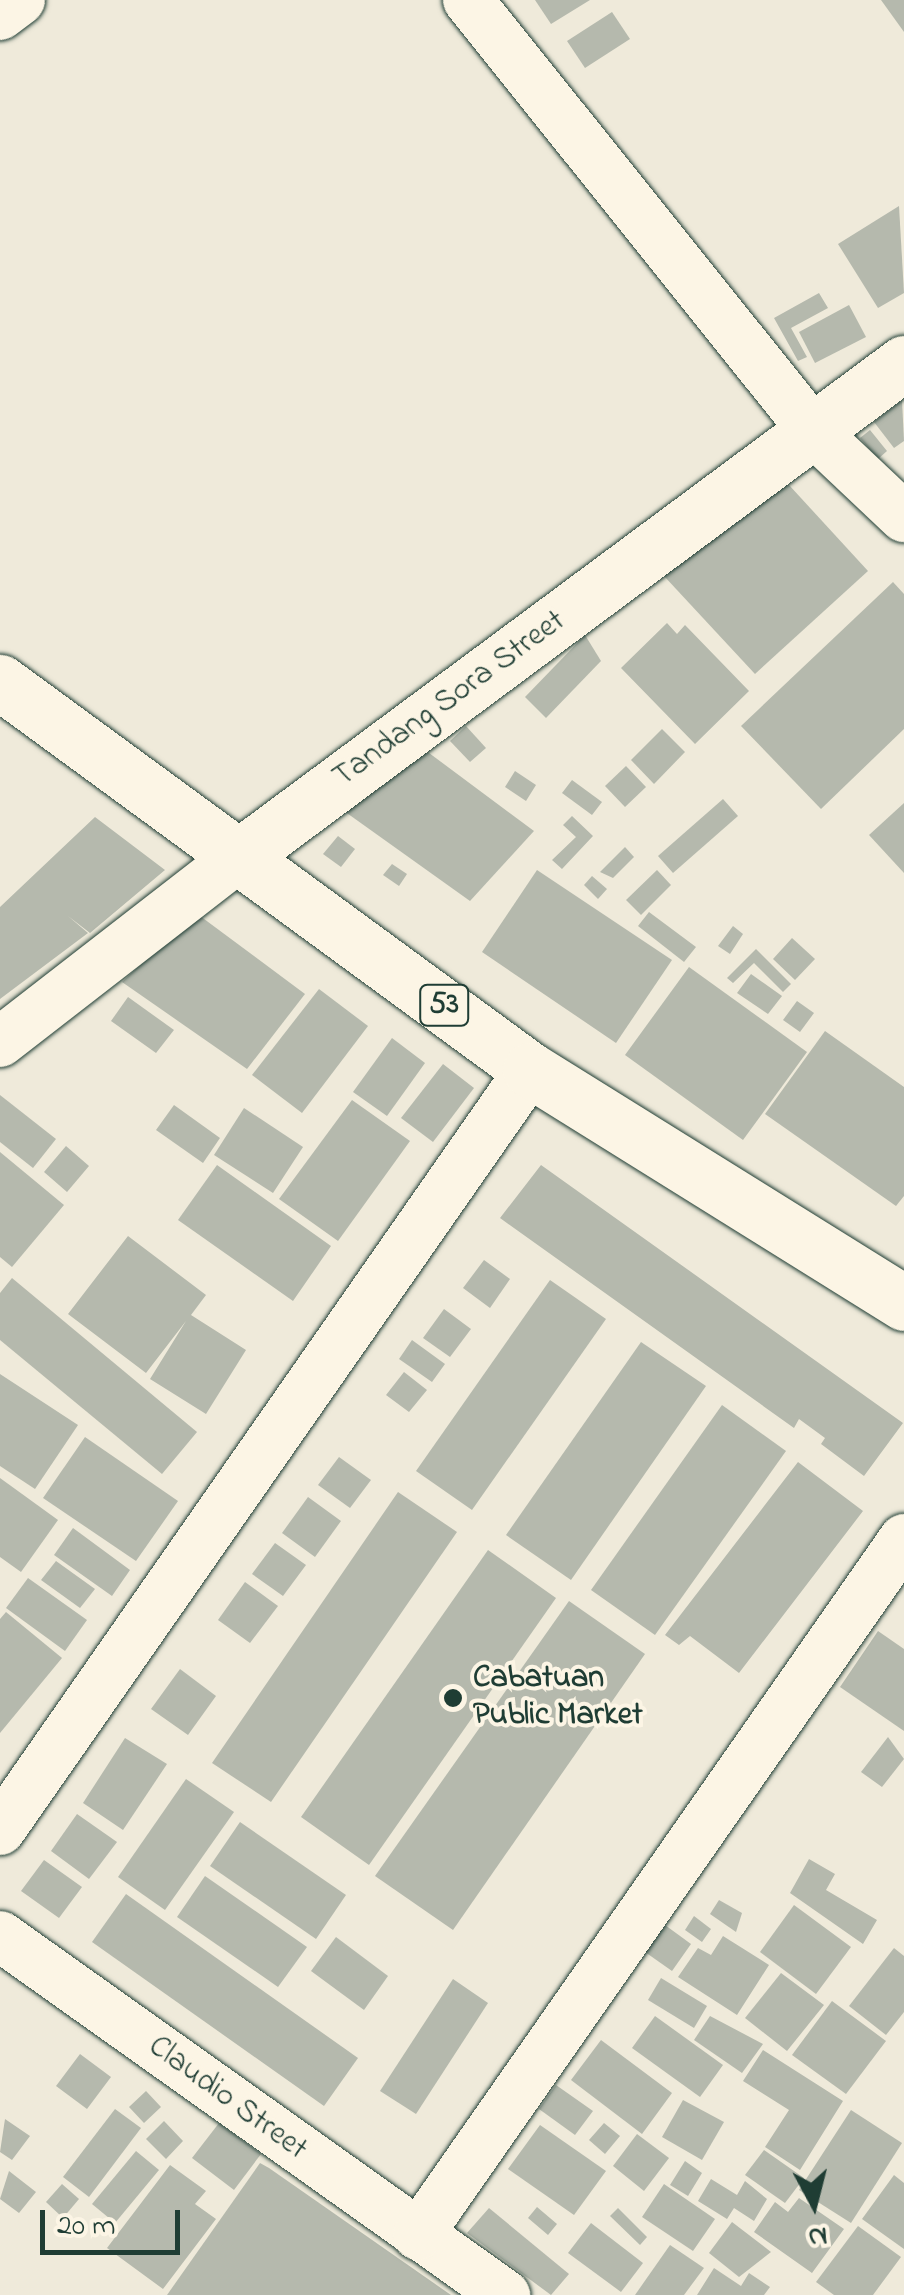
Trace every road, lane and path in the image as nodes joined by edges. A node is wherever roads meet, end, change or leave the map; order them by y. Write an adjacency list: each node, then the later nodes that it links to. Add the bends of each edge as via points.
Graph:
1 (20, 0): 3 (street)
2 (468, 0): 5 (street)
3 (0, 16)
4 (904, 363): 5 (main road, Tandang Sora Street)
5 (814, 432): 6 (street); 8 (main road, Tandang Sora Street)
6 (904, 517)
7 (0, 682): 8 (main road, 53)
8 (244, 854): 9 (street, Tandang Sora Street); 10 (main road, 53)
9 (0, 1042)
10 (530, 1070): 11 (main road, 53); 13 (street)
11 (904, 1303)
12 (904, 1539): 15 (street)
13 (0, 1830)
14 (0, 1936): 15 (street, Claudio Street)
15 (418, 2235): 16 (street, Claudio Street)
16 (504, 2295)

